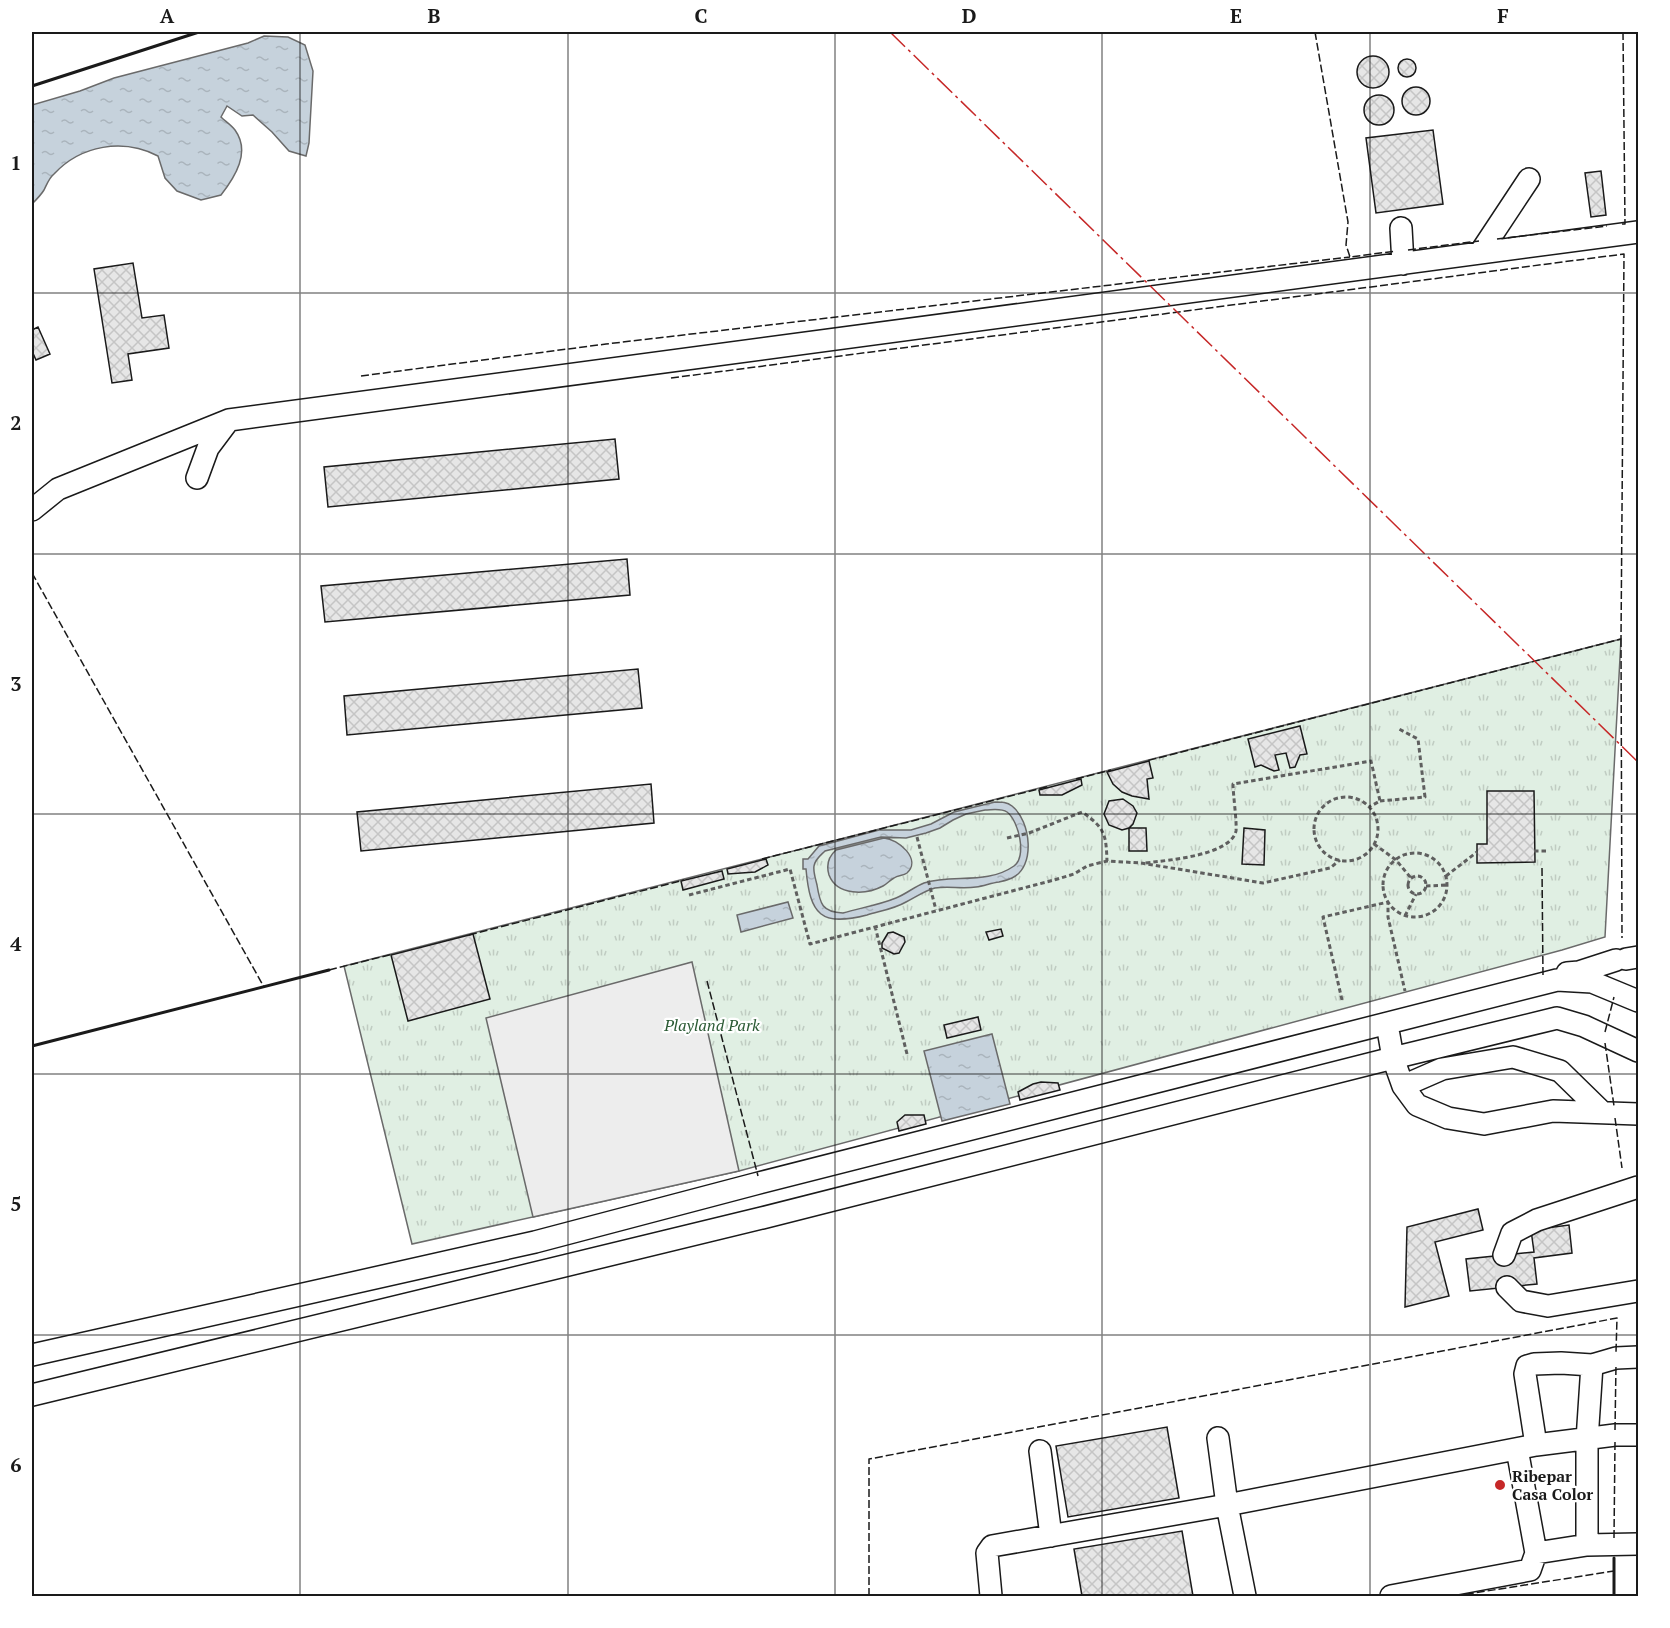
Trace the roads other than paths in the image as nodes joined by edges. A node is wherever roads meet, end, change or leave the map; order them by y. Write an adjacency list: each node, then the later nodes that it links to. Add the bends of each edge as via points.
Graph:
1 (1529, 179): 4 (street)
2 (1401, 228): 5 (street)
3 (1638, 232): 4 (street)
4 (1480, 253): 5 (street)
5 (1402, 264): 6 (street)
6 (229, 420): 7 (street, via 208,448); 8 (street, via 58,489)
7 (197, 478)
8 (32, 510)
9 (1627, 959): 10 (street, via 1579,972)
10 (1557, 973)
11 (1638, 1001): 12 (street, via 1592,982 1557,980)
12 (1387, 1024): 14 (street); 22 (street, via 535,1242)
13 (1638, 1051): 14 (street, via 1557,1018)
14 (1393, 1058): 15 (street); 24 (street, via 774,1215)
15 (1402, 1086): 16 (street, via 1417,1105 1448,1118 1484,1124 1553,1111); 16 (street, via 1442,1069 1513,1057 1560,1071)
16 (1602, 1112): 17 (street)
17 (1638, 1114)
18 (1638, 1187): 19 (street, via 1537,1220 1512,1233)
19 (1503, 1255)
20 (1507, 1287): 21 (street, via 1521,1301 1548,1306)
21 (1638, 1291)
22 (253, 1306): 23 (street); 24 (street, via 250,1325)
23 (201, 1317): 25 (street, via 212,1326 213,1336); 26 (street)
24 (258, 1340): 25 (street)
25 (205, 1353): 29 (street)
26 (32, 1356)
27 (1638, 1357): 28 (street)
28 (1592, 1365): 32 (street); 33 (street, via 1527,1366)
29 (32, 1395)
30 (1638, 1435): 32 (street)
31 (1218, 1438): 35 (street)
32 (1587, 1440): 33 (street); 38 (street)
33 (1526, 1447): 35 (street); 39 (street)
34 (1040, 1451): 36 (street)
35 (1227, 1505): 36 (street); 41 (street)
36 (1051, 1536): 40 (street, via 993,1546 987,1553)
37 (1638, 1544): 38 (street)
38 (1587, 1545): 39 (street)
39 (1536, 1553): 42 (street, via 1530,1570)
40 (991, 1596)
41 (1245, 1596)
42 (1391, 1596)

